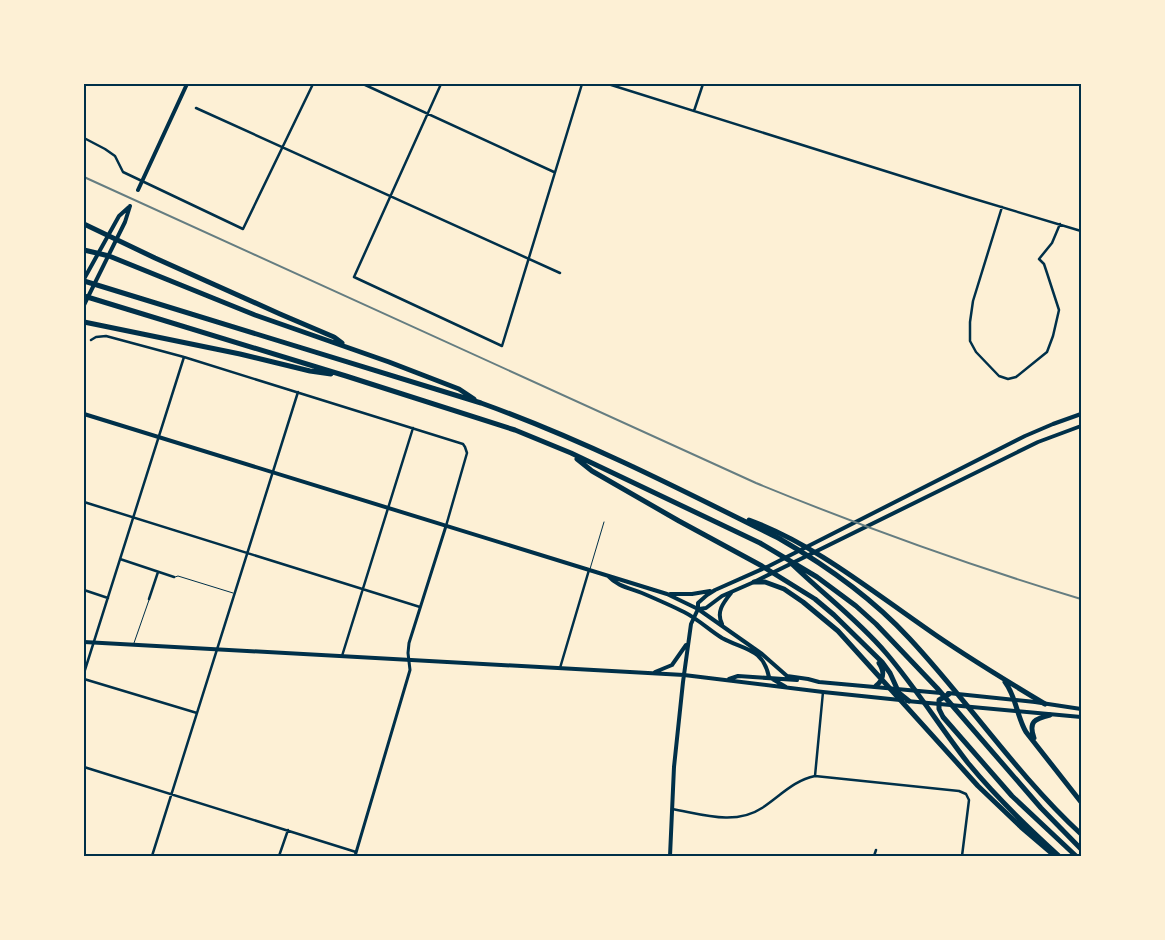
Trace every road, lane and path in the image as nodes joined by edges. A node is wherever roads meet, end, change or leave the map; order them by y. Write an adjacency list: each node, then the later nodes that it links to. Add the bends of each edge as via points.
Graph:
1 (187, 84): 14 (main road)
2 (313, 84): 12 (street)
3 (363, 84): 10 (street)
4 (442, 84): 10 (street)
5 (582, 84): 13 (street)
6 (608, 84): 9 (street)
7 (703, 84): 9 (street)
8 (196, 108): 12 (street)
9 (694, 110): 16 (street)
10 (427, 114): 13 (street); 15 (street)
11 (84, 138): 12 (street, via 115,156 123,172 133,178 243,229)
12 (283, 147): 15 (street)
13 (554, 172): 23 (street)
14 (138, 190)
15 (389, 197): 23 (street); 23 (street, via 354,277 502,346)
16 (1002, 207): 18 (street); 18 (street, via 973,300 970,342 999,376 1008,379 1016,377 1048,352 1059,310 1048,273 1039,259 1052,243)
17 (84, 224): 30 (highway, via 334,337)
18 (1060, 224): 19 (street)
19 (1081, 231)
20 (84, 250): 21 (highway)
21 (98, 252): 22 (highway); 22 (main road, via 130,206); 25 (main road)
22 (109, 256): 27 (main road); 30 (highway, via 255,315)
23 (529, 260): 24 (street)
24 (560, 273)
25 (84, 280): 34 (highway)
26 (84, 296): 32 (highway)
27 (84, 305)
28 (84, 322): 32 (highway)
29 (91, 340): 31 (street, via 106,336)
30 (346, 346): 34 (highway, via 459,389)
31 (184, 357): 33 (street); 39 (street)
32 (346, 376): 40 (highway, via 492,422)
33 (298, 392): 38 (street); 41 (street)
34 (481, 403): 44 (highway, via 574,439)
35 (84, 414): 39 (main road)
36 (1081, 414): 58 (main road, via 1025,436)
37 (1081, 426): 55 (main road, via 1038,442)
38 (413, 428): 43 (street); 47 (street, via 465,447)
39 (159, 437): 41 (main road); 45 (street)
40 (571, 454): 49 (highway); 72 (highway, via 592,471 790,583 834,615)
41 (273, 473): 43 (main road); 48 (street)
42 (84, 502): 45 (street)
43 (388, 508): 47 (main road); 56 (street)
44 (727, 512): 80 (highway, via 768,527 834,564); 105 (highway, via 827,568 885,615 944,677 1044,796)
45 (134, 517): 48 (street); 50 (street)
46 (604, 522): 51 (lane)
47 (446, 526): 51 (main road); 64 (street)
48 (248, 553): 56 (street); 60 (street)
49 (786, 558): 106 (highway, via 817,577 876,624 1041,808); 115 (highway, via 866,630 968,763)
50 (120, 559): 52 (street); 62 (street)
51 (589, 570): 53 (main road); 75 (street)
52 (158, 572): 54 (street); 63 (street)
53 (608, 576): 61 (main road); 65 (main road, via 615,583)
54 (174, 577): 60 (lane)
55 (754, 582): 59 (main road); 115 (highway, via 776,585 792,594 838,632 1002,810)
56 (363, 589): 64 (street); 73 (street)
57 (84, 590): 62 (street)
58 (715, 590): 61 (main road); 65 (main road, via 698,603)
59 (732, 592): 65 (main road); 66 (main road, via 720,609)
60 (235, 594): 71 (street)
61 (667, 594): 65 (main road)
62 (108, 598): 68 (street)
63 (149, 599): 70 (lane)
64 (420, 607): 74 (street, via 409,643)
65 (696, 613): 66 (main road); 69 (main road); 79 (main road, via 723,639 762,659)
66 (723, 626): 83 (main road, via 787,676)
67 (84, 642): 68 (main road)
68 (94, 643): 70 (main road); 76 (street)
69 (688, 643): 77 (main road, via 672,665); 78 (main road)
70 (133, 645): 71 (main road)
71 (218, 649): 73 (main road); 95 (street)
72 (874, 654): 84 (highway, via 884,672); 86 (highway, via 887,668)
73 (342, 656): 74 (main road)
74 (410, 660): 75 (main road); 108 (street, via 410,670)
75 (560, 668): 77 (main road)
76 (84, 673)
77 (653, 673): 78 (main road)
78 (684, 675): 82 (main road); 103 (main road)
79 (769, 677): 82 (main road); 83 (main road); 85 (main road)
80 (1001, 678): 89 (highway); 92 (highway)
81 (84, 679): 95 (street)
82 (727, 679): 85 (main road)
83 (819, 682): 84 (main road)
84 (876, 686): 86 (main road)
85 (788, 688): 87 (main road)
86 (895, 688): 88 (main road); 90 (highway)
87 (823, 692): 90 (main road); 100 (street)
88 (949, 694): 89 (main road); 91 (highway, via 941,698)
89 (1013, 700): 92 (main road); 94 (highway)
90 (910, 701): 91 (main road)
91 (939, 704): 94 (main road); 116 (highway, via 944,717 987,768 1029,814)
92 (1045, 704): 93 (main road)
93 (1081, 709)
94 (1018, 712): 96 (main road); 98 (highway, via 1022,725)
95 (198, 713): 101 (street)
96 (1050, 714): 97 (main road); 98 (highway, via 1032,724)
97 (1081, 717)
98 (1034, 741): 102 (highway)
99 (84, 767): 101 (street)
100 (814, 776): 103 (street, via 794,784 758,811 740,817); 114 (street, via 966,794)
101 (172, 793): 104 (street); 109 (street)
102 (1081, 802)
103 (672, 809): 112 (main road)
104 (288, 830): 108 (street); 110 (street)
105 (1081, 834)
106 (1081, 848)
107 (876, 850): 113 (street)
108 (356, 852): 111 (street)
109 (152, 856)
110 (279, 856)
111 (355, 856)
112 (670, 856)
113 (874, 856)
114 (962, 856)
115 (1057, 856)
116 (1076, 856)

